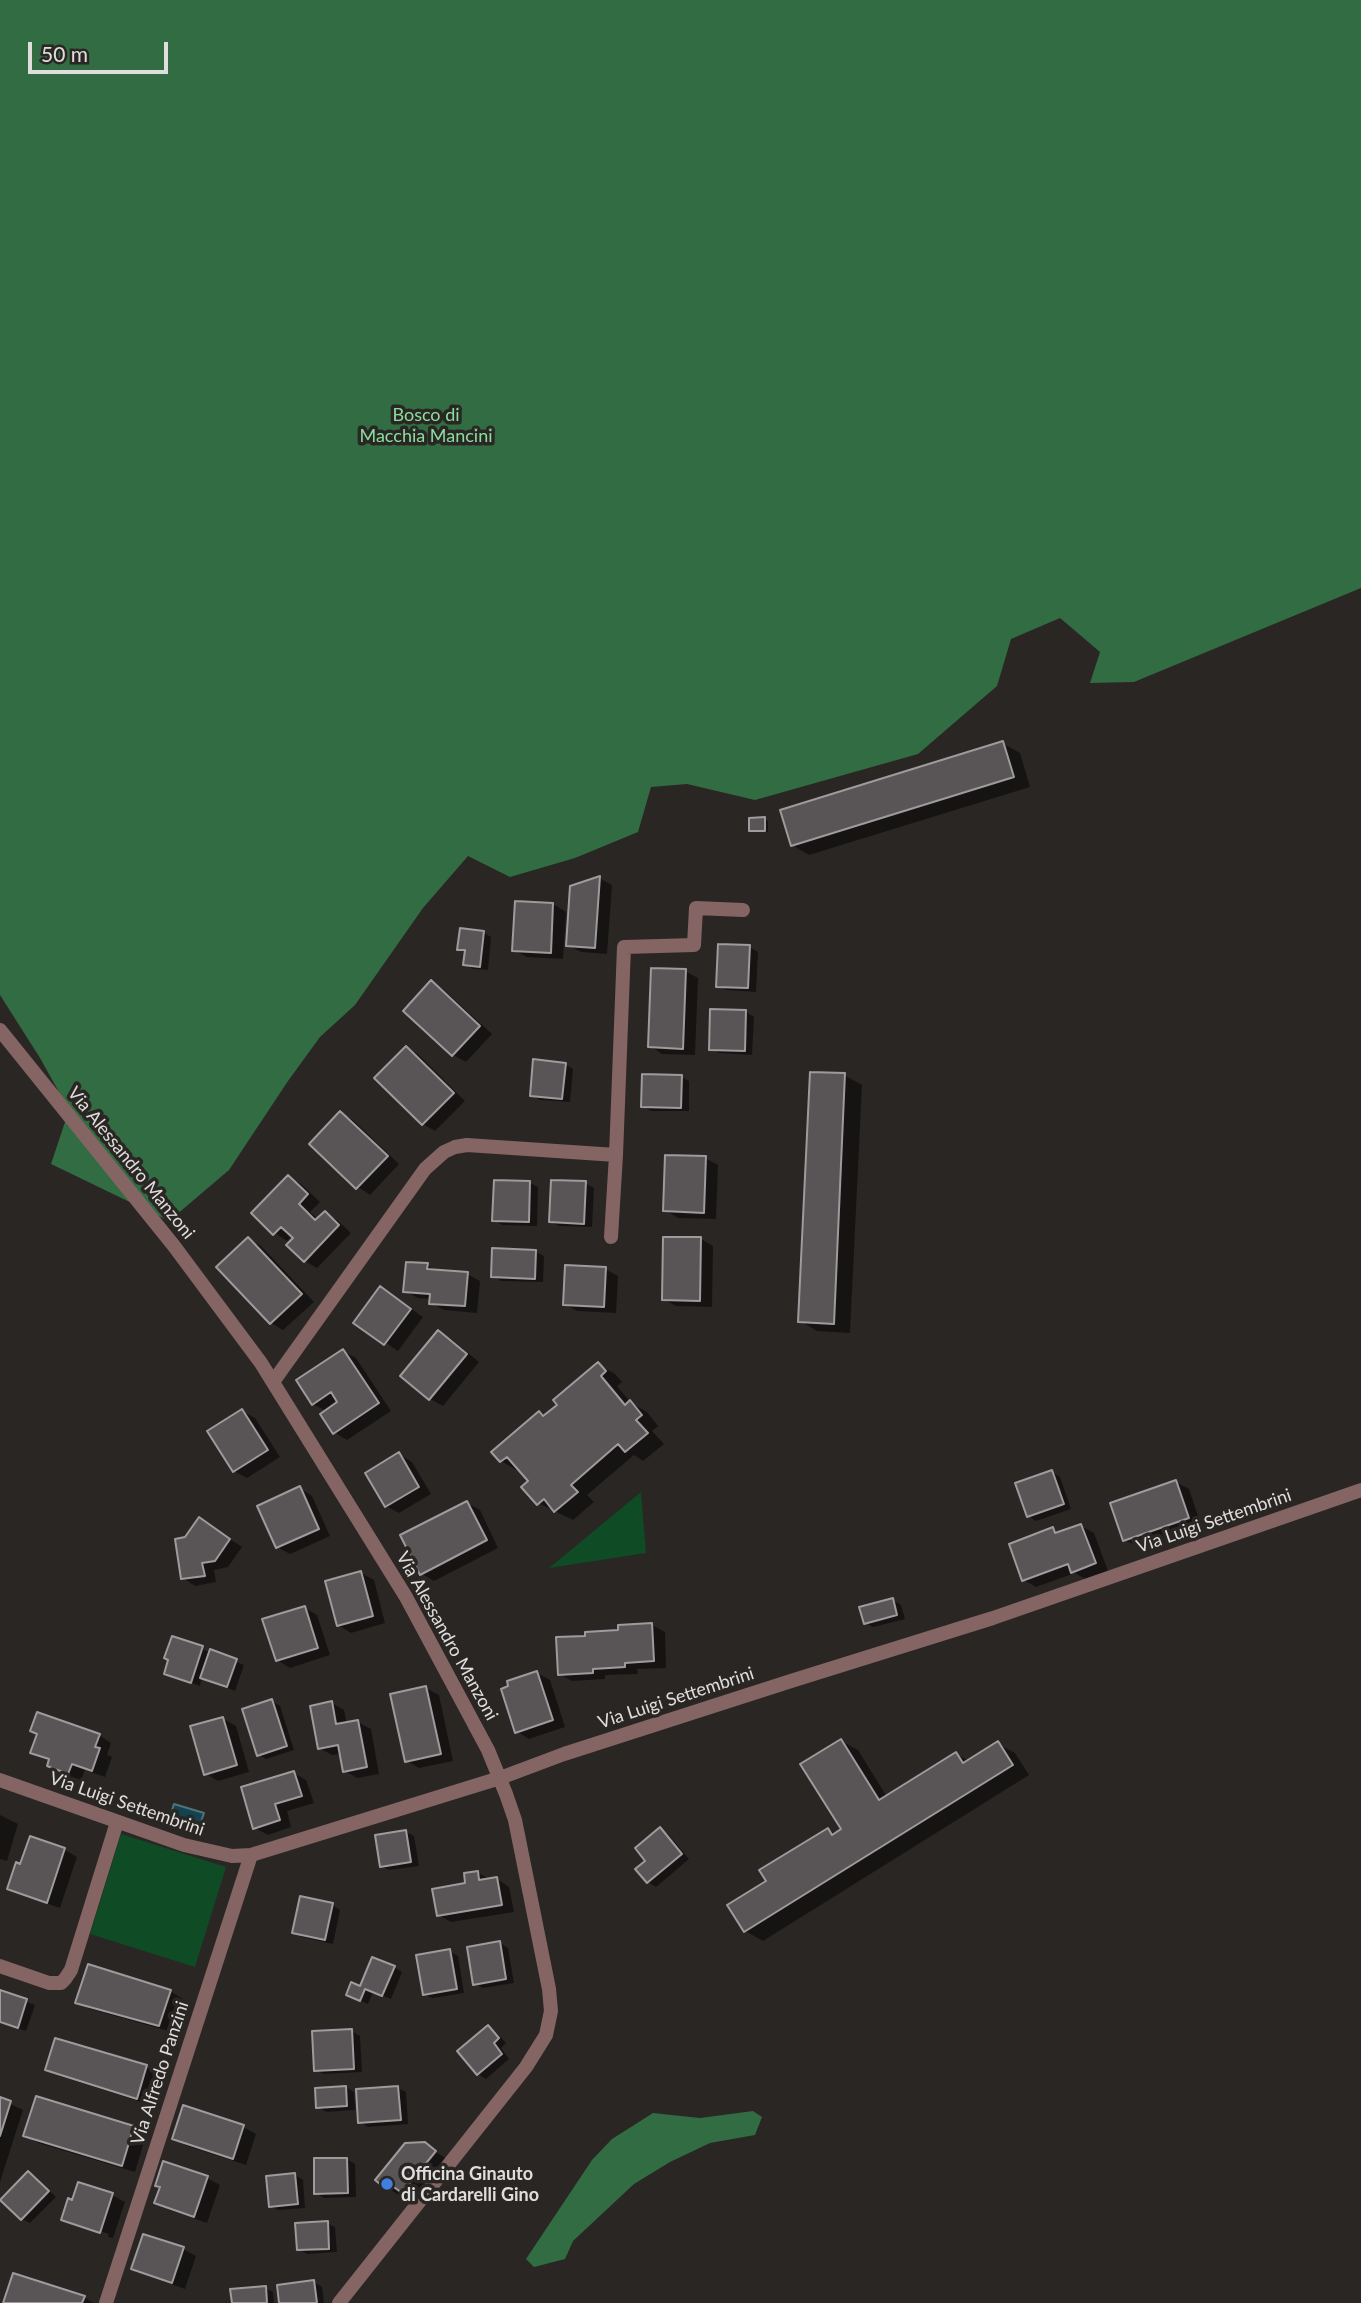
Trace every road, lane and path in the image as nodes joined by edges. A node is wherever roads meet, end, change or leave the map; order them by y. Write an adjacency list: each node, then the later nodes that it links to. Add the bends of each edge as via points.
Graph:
1 (743, 910): 3 (street, via 696,908 694,945 624,947)
2 (0, 1030): 5 (street, Via Alessandro Manzoni, via 174,1247)
3 (616, 1155): 4 (street); 5 (street, via 467,1145 444,1152 425,1169)
4 (611, 1237)
5 (273, 1382): 7 (street, Via Alessandro Manzoni, via 406,1597)
6 (1361, 1490): 7 (street, Via Luigi Settembrini, via 993,1618)
7 (500, 1777): 10 (street, Via Luigi Settembrini); 13 (street, Via Alessandro Manzoni, via 517,1829 547,1971 549,2026 526,2067)
8 (0, 1780): 9 (street, Via Luigi Settembrini)
9 (117, 1822): 10 (street, Via Luigi Settembrini, via 207,1851); 11 (street, via 65,1979 49,1983)
10 (251, 1855): 12 (street, Via Alfredo Panzini)
11 (0, 1966)
12 (106, 2303)
13 (339, 2303)

